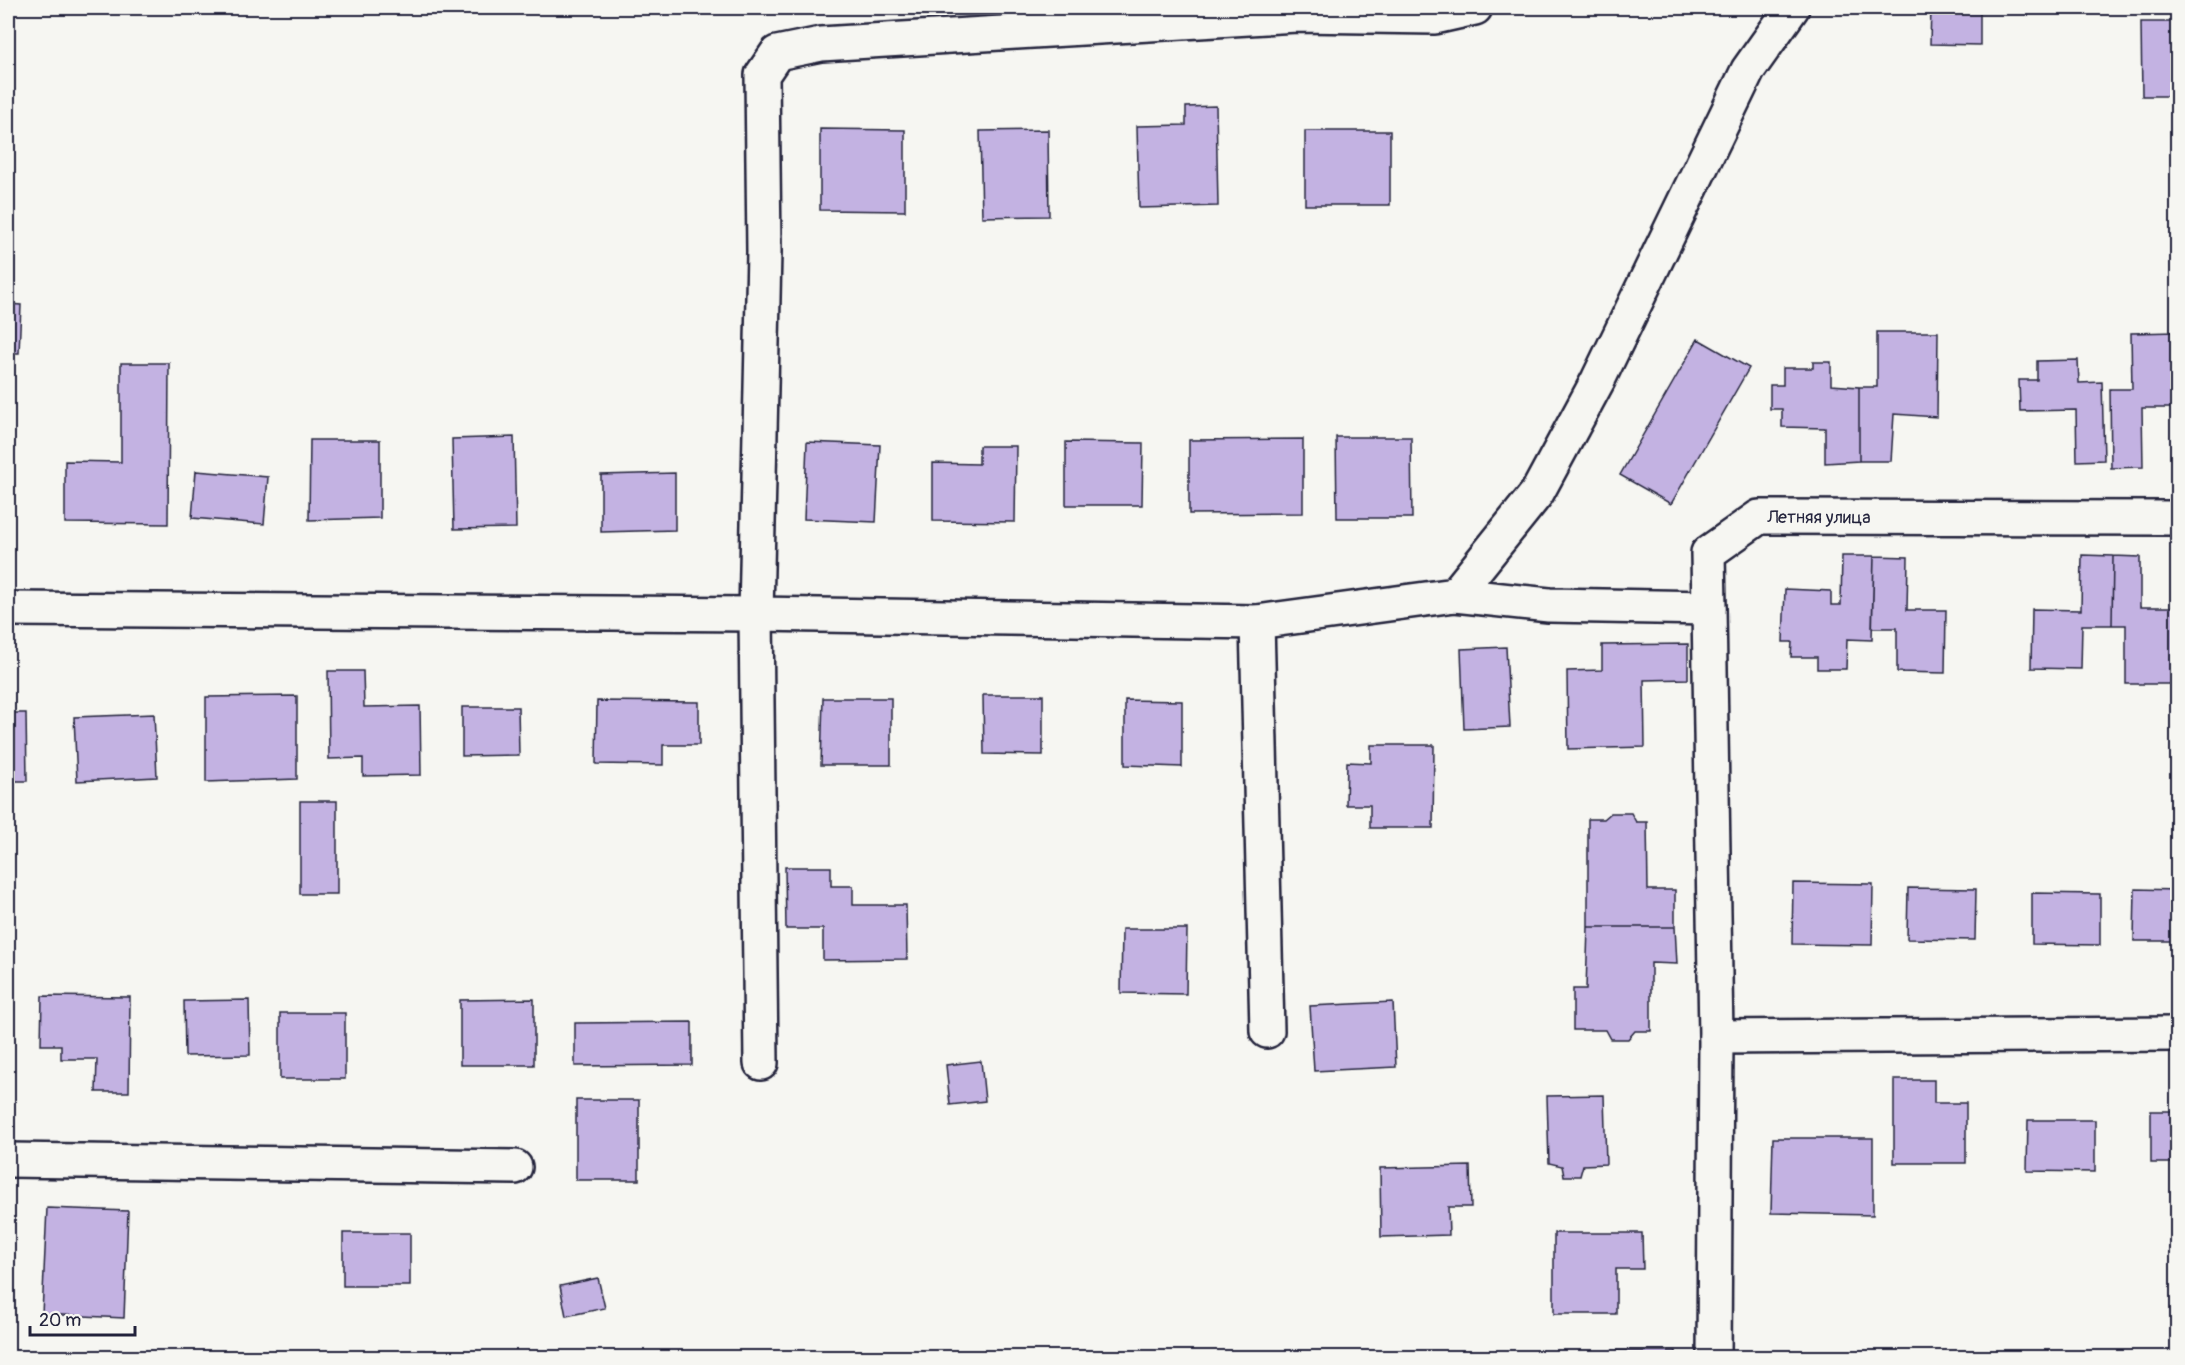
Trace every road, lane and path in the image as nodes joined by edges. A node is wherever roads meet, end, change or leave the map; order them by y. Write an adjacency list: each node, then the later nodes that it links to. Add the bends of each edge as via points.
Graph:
1 (1476, 8): 7 (street, via 1435,17 1297,15 821,44 777,53 762,75 764,252)
2 (1792, 8): 4 (street, via 1748,70 1598,380 1537,493)
3 (2178, 518): 5 (street, Летняя улица, via 1759,517 1708,553)
4 (1455, 595): 5 (street, via 1549,605); 8 (street)
5 (1709, 608): 11 (street)
6 (8, 609): 7 (street)
7 (756, 614): 8 (street); 12 (street)
8 (1257, 622): 9 (street)
9 (1267, 1031)
10 (2178, 1034): 11 (street)
11 (1716, 1037): 15 (street)
12 (761, 1064)
13 (8, 1160): 14 (street)
14 (515, 1167)
15 (1714, 1358)

